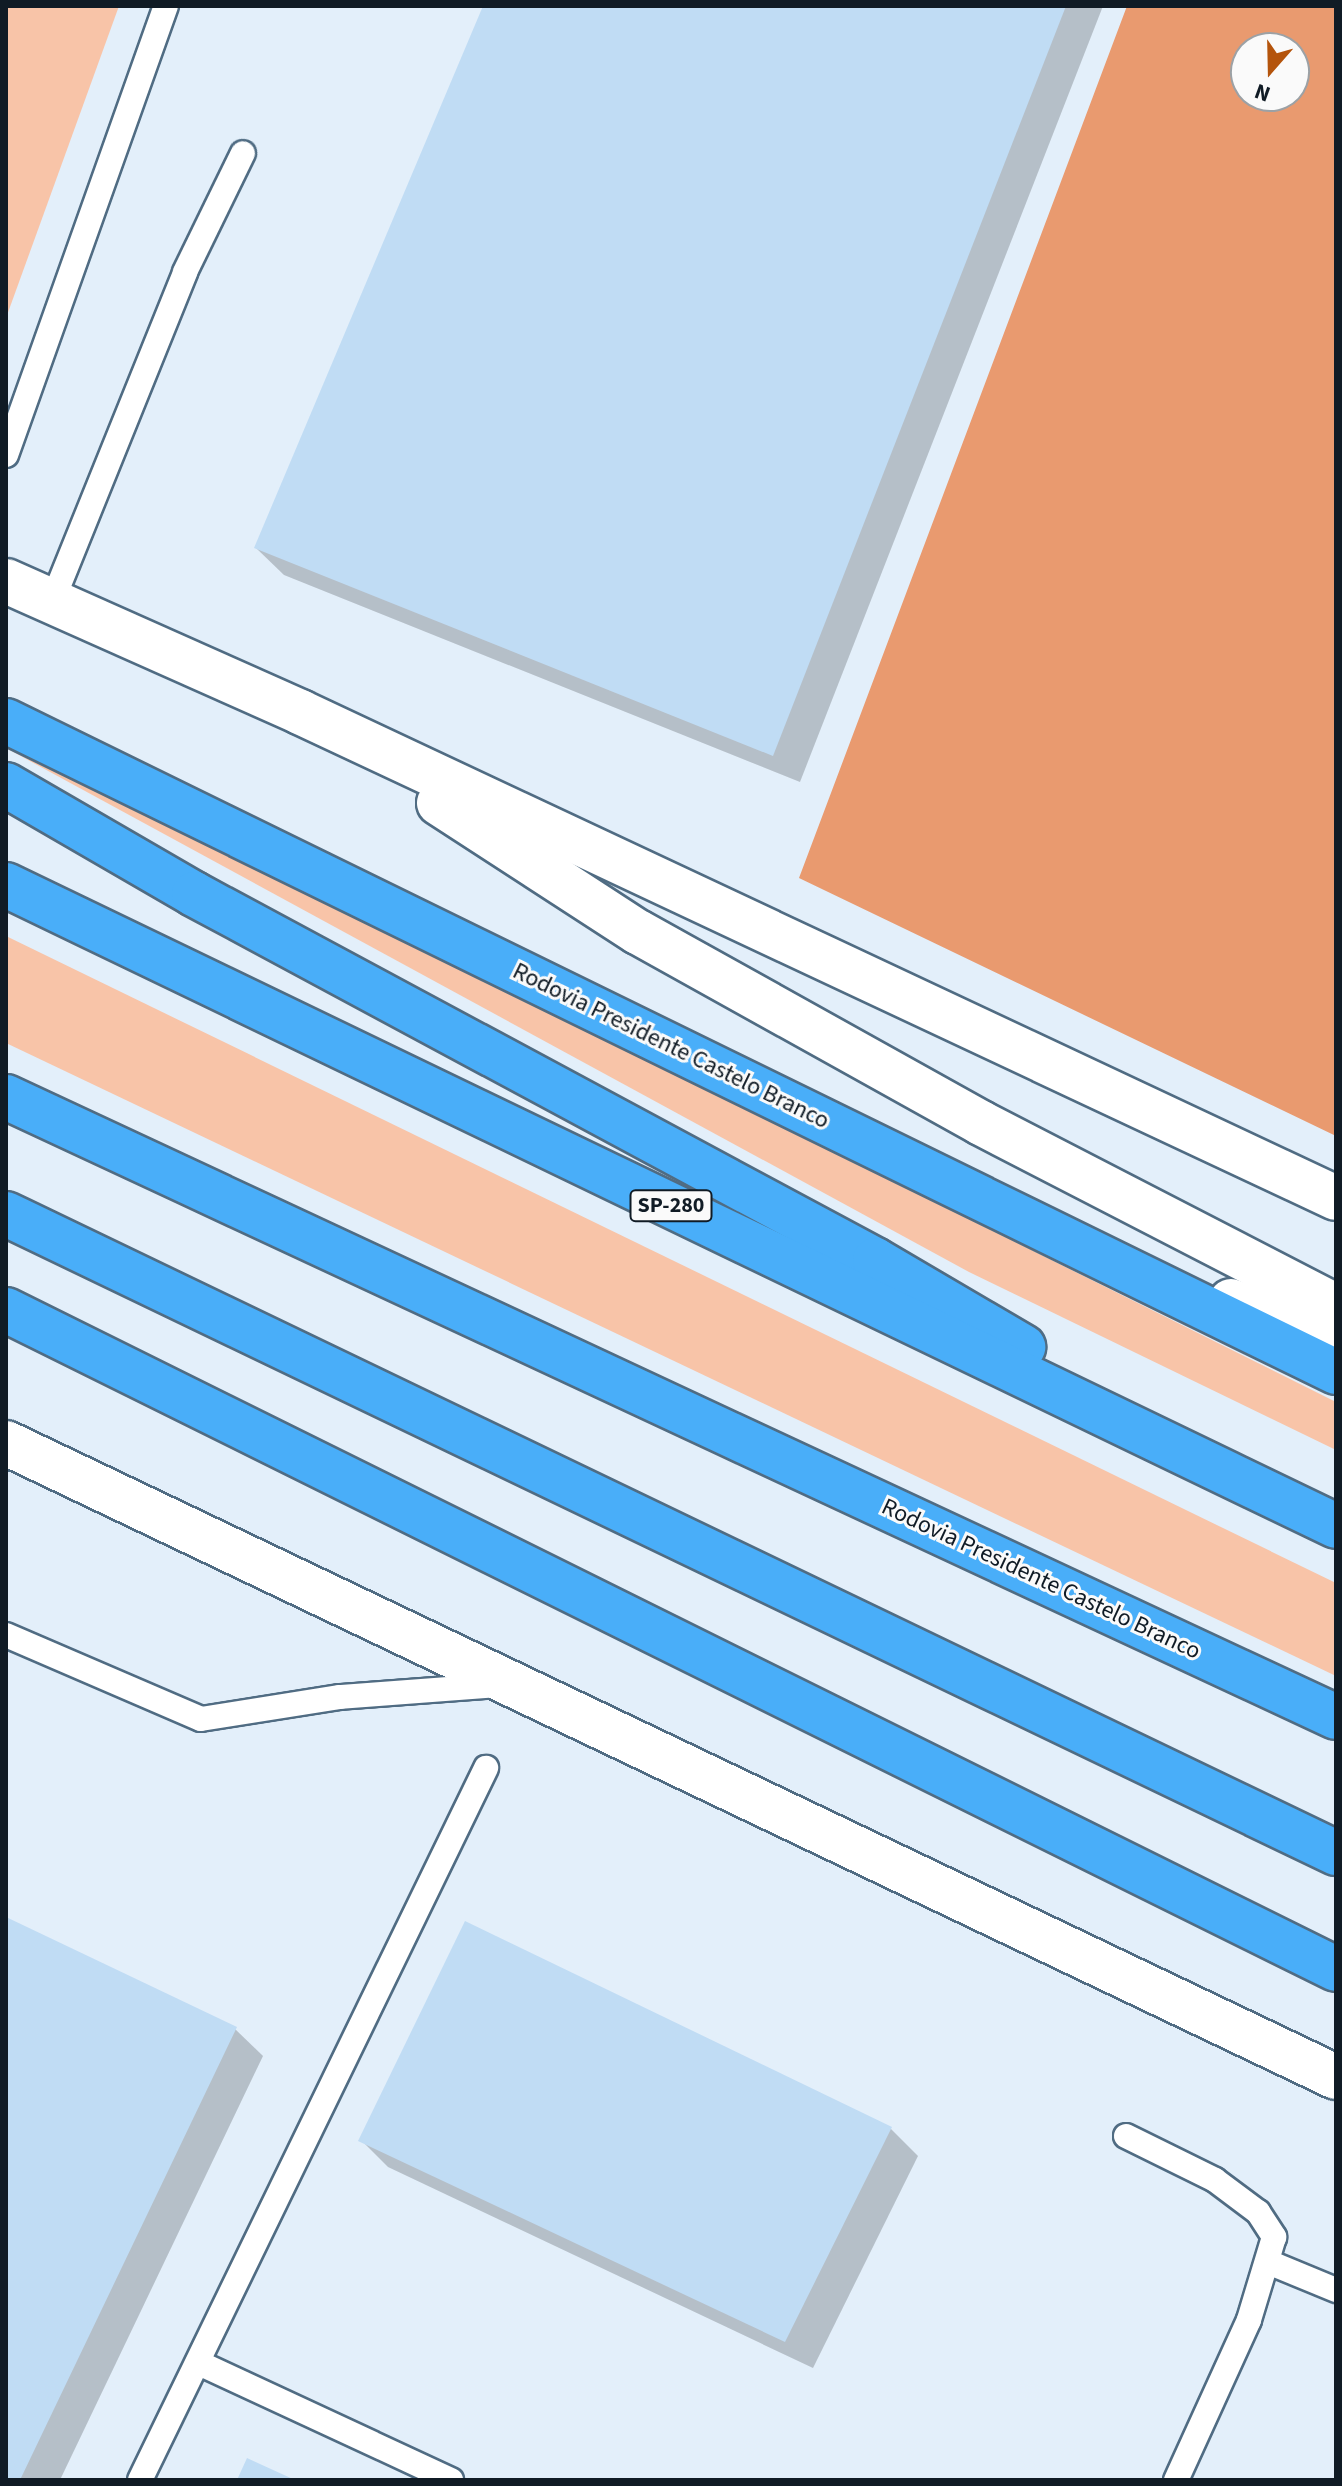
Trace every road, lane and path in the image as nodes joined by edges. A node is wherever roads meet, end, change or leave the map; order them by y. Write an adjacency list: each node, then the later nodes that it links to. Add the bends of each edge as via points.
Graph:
1 (166, 6): 3 (lane)
2 (243, 153): 5 (lane, via 185,272)
3 (6, 455)
4 (6, 581): 5 (main road)
5 (52, 602): 6 (main road)
6 (300, 712): 11 (main road); 14 (main road, via 638,932 981,1123)
7 (6, 721): 12 (highway, Rodovia Presidente Castelo Branco)
8 (6, 785): 19 (highway, via 194,894 875,1260)
9 (6, 885): 19 (highway, SP-280)
10 (6, 1097): 23 (highway, Rodovia Presidente Castelo Branco)
11 (1336, 1198)
12 (983, 1199): 16 (main road); 17 (highway, Rodovia Presidente Castelo Branco)
13 (6, 1214): 25 (highway)
14 (1336, 1306)
15 (6, 1310): 26 (highway)
16 (1336, 1344)
17 (1336, 1372)
18 (6, 1443): 22 (main road)
19 (1283, 1501): 20 (highway, SP-280)
20 (1336, 1526)
21 (6, 1635): 22 (lane, via 201,1719 326,1699)
22 (516, 1683): 27 (main road)
23 (1336, 1717)
24 (486, 1768): 31 (lane)
25 (1336, 1853)
26 (1336, 1969)
27 (1336, 2077)
28 (1126, 2136): 29 (lane, via 1215,2180 1258,2212 1274,2237)
29 (1268, 2262): 30 (lane); 34 (lane, via 1249,2320)
30 (1336, 2290)
31 (199, 2363): 32 (lane); 33 (lane)
32 (140, 2480)
33 (451, 2480)
34 (1176, 2480)

